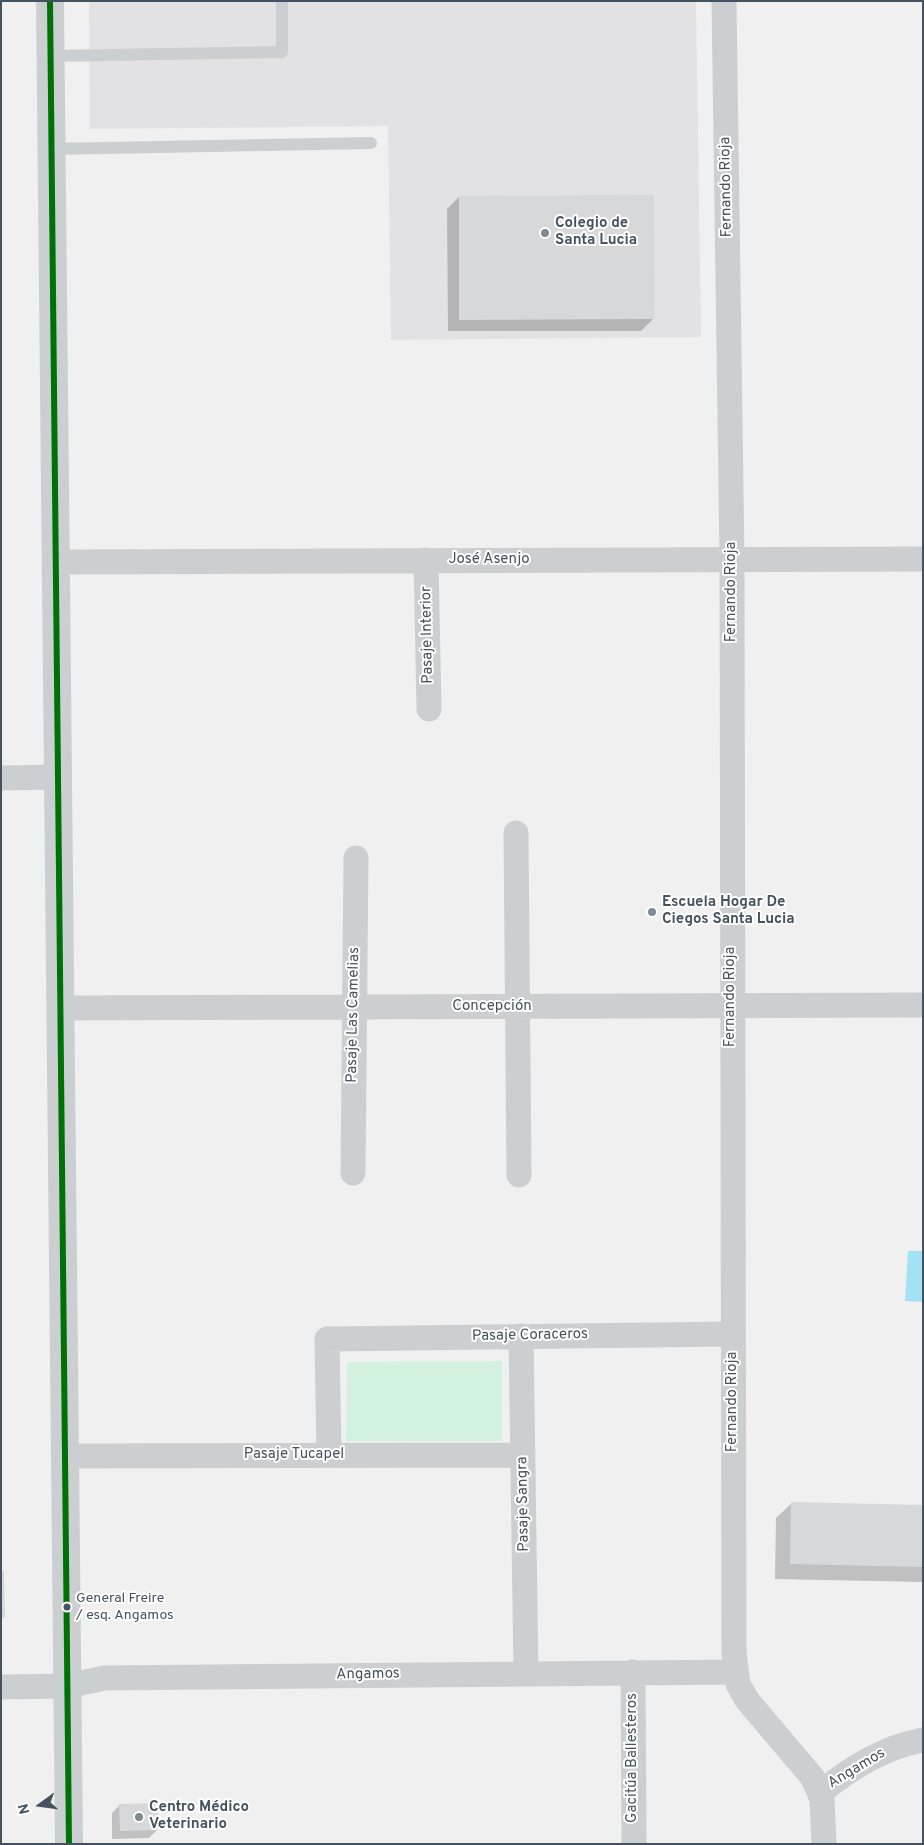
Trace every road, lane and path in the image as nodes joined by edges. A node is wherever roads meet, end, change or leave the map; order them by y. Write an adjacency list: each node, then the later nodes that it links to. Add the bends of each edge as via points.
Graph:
1 (50, 1): 4 (street)
2 (282, 1): 4 (lane, via 282,52)
3 (724, 1): 7 (street, Fernando Rioja)
4 (50, 56): 6 (street)
5 (371, 143): 6 (lane)
6 (51, 149): 10 (street)
7 (732, 559): 8 (street, José Asenjo); 9 (street, José Asenjo); 17 (street, Fernando Rioja)
8 (923, 559)
9 (426, 560): 10 (street, José Asenjo); 11 (street, Pasaje Interior)
10 (56, 562): 13 (street)
11 (429, 709)
12 (1, 778): 13 (street)
13 (58, 778): 20 (street)
14 (516, 834): 19 (street)
15 (356, 858): 18 (street, Pasaje Las Camelias)
16 (923, 1005): 17 (street, Concepción)
17 (731, 1006): 19 (street, Concepción); 23 (street, Fernando Rioja)
18 (354, 1007): 19 (street, Concepción); 20 (street, Concepción); 21 (street, Pasaje Las Camelias)
19 (517, 1007): 22 (street)
20 (61, 1008): 26 (street)
21 (353, 1173)
22 (519, 1175)
23 (732, 1334): 24 (street, Pasaje Coraceros); 29 (street, Fernando Rioja)
24 (521, 1336): 25 (street, Pasaje Sangra); 27 (street, Pasaje Coraceros, via 327,1340)
25 (523, 1455): 27 (street, Pasaje Tucapel); 30 (street, Pasaje Sangra)
26 (66, 1456): 27 (street, Pasaje Tucapel); 31 (street)
27 (329, 1456)
28 (633, 1672): 29 (street, Angamos); 30 (street, Angamos); 36 (street, Gacitúa Ballesteros)
29 (736, 1672): 34 (street, Fernando Rioja, via 738,1684 747,1700 813,1778)
30 (526, 1673): 31 (street, Angamos, via 104,1678)
31 (68, 1686): 32 (street, Angamos); 35 (street)
32 (1, 1687)
33 (923, 1740): 34 (street, Angamos, via 864,1761)
34 (821, 1792): 37 (street)
35 (69, 1844)
36 (634, 1844)
37 (824, 1844)

